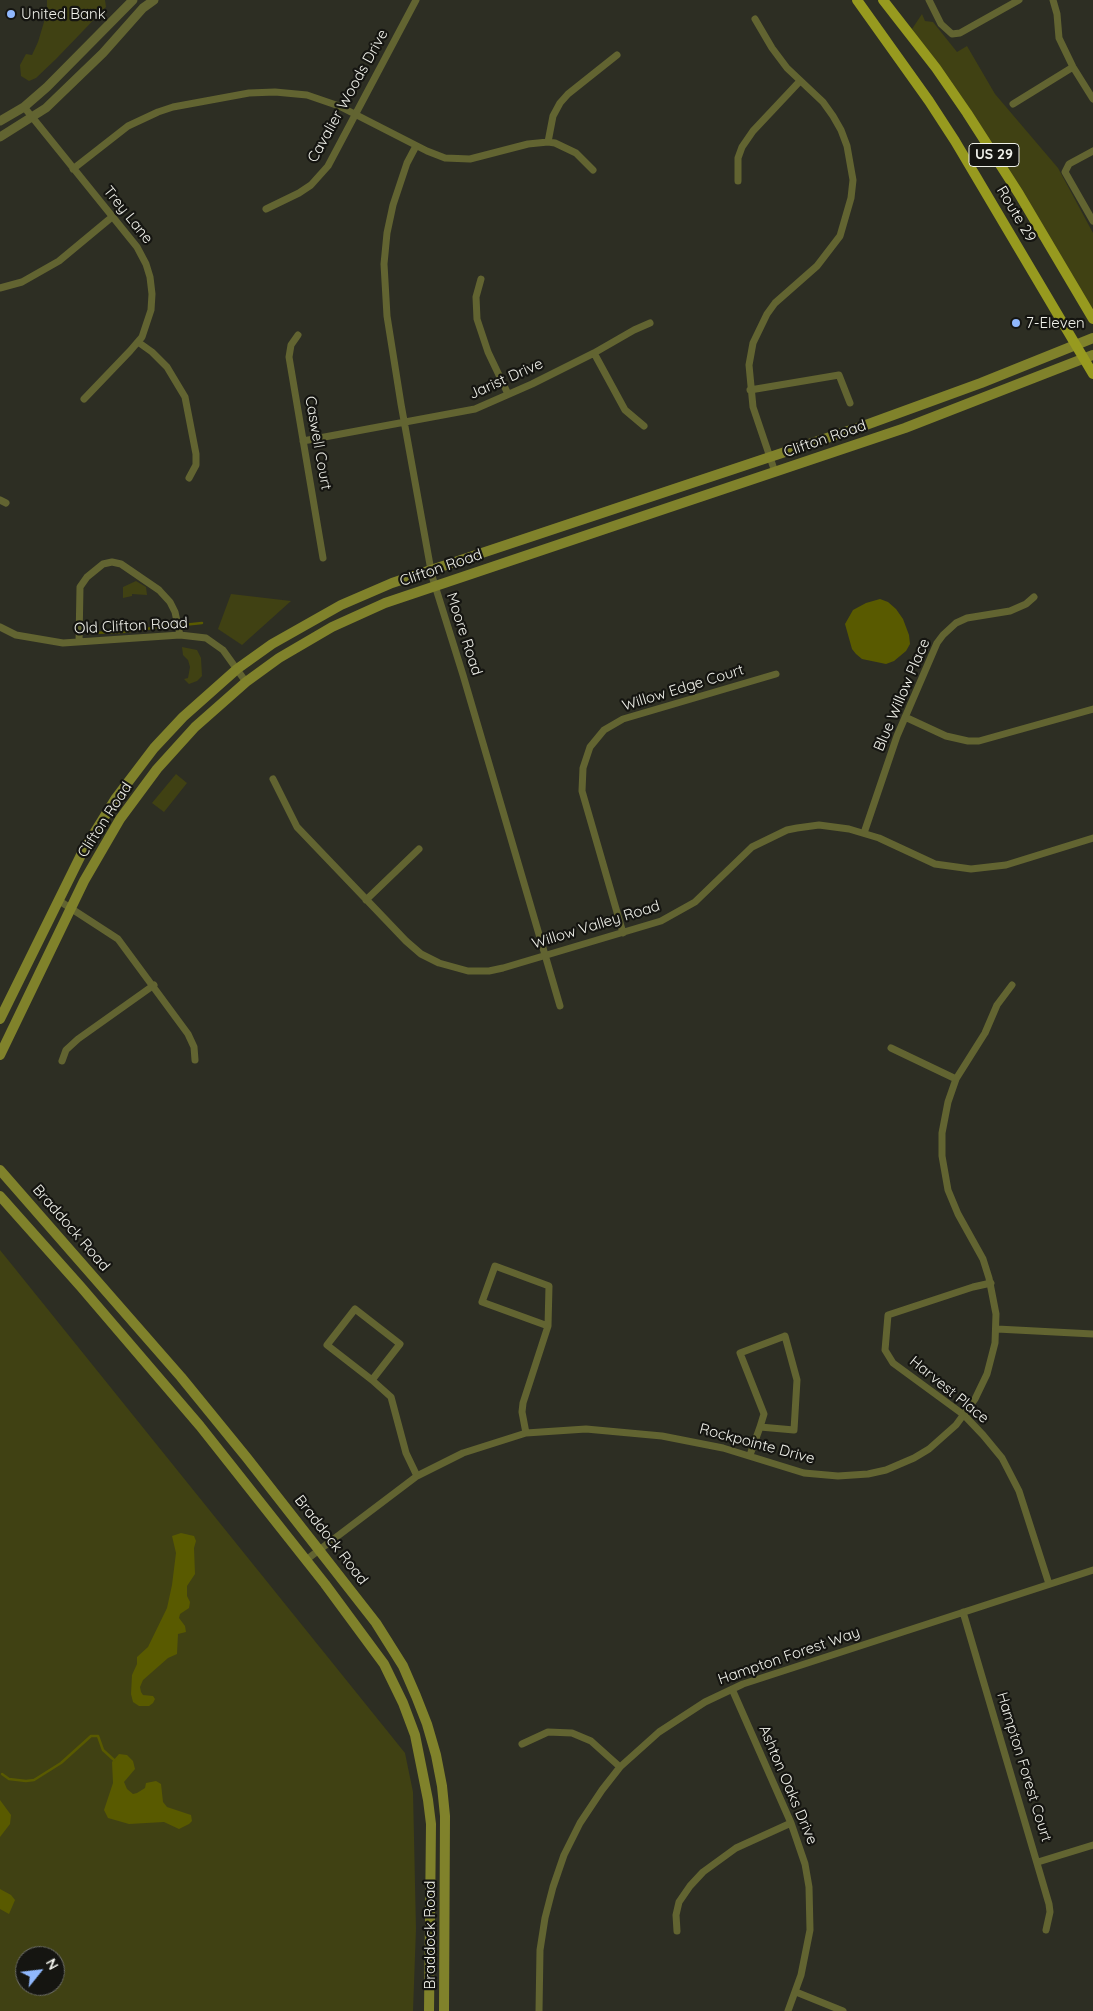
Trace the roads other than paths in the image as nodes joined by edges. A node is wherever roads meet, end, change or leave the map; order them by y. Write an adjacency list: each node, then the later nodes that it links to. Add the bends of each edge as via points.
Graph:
1 (133, 0): 15 (street)
2 (154, 0): 17 (street, via 65,90)
3 (416, 0): 16 (street, Cavalier Woods Drive)
4 (856, 0): 36 (main road, Route 29 / US 29, via 955,141)
5 (883, 0): 31 (main road, Route 29 / US 29, via 967,113)
6 (929, 0): 7 (street, via 941,24 952,34 960,33)
7 (1019, 0)
8 (1053, 0): 11 (street, via 1059,38)
9 (755, 19): 12 (street, via 772,48)
10 (617, 55): 20 (street, via 560,103)
11 (1074, 67): 13 (street); 14 (street)
12 (800, 81): 25 (street, via 742,147 738,158); 40 (street, via 823,102 841,130 851,162 851,198 840,236 826,256 779,298 763,321 753,343 749,365)
13 (1093, 99)
14 (1013, 104)
15 (24, 107): 17 (street, Trey Lane); 18 (street)
16 (357, 115): 21 (street); 23 (street, via 324,100 275,92 249,93 173,107 128,126); 26 (street, Cavalier Woods Drive, via 335,157 320,176 299,193)
17 (32, 118): 19 (street); 23 (street, Trey Lane)
18 (0, 121)
19 (0, 137)
20 (548, 142): 21 (street, via 463,160 445,158); 24 (street, via 576,153)
21 (416, 146): 44 (street, Moore Road, via 407,162 393,205 384,264 387,316)
22 (1093, 151): 28 (street, via 1069,164 1065,172)
23 (73, 169): 27 (street, Trey Lane)
24 (593, 170)
25 (738, 181)
26 (266, 209)
27 (112, 217): 30 (street, via 59,261 22,282); 35 (street, Trey Lane, via 137,247 150,277 151,310)
28 (1093, 221)
29 (481, 279): 41 (street, via 476,297 477,319)
30 (0, 288)
31 (1093, 319)
32 (650, 323): 37 (street, Jarist Drive)
33 (298, 335): 46 (street, Caswell Court, via 291,345 289,357)
34 (1093, 338): 36 (main road, Clifton Road)
35 (138, 342): 42 (street, Trey Lane); 49 (street, via 167,367 185,397 196,454 196,464)
36 (1076, 345): 38 (main road, Route 29 / US 29); 47 (main road, Clifton Road, via 981,383)
37 (594, 352): 41 (street, Jarist Drive); 45 (street, via 625,410)
38 (1089, 357): 39 (main road, Route 29 / US 29); 48 (main road, Clifton Road, via 912,426)
39 (1093, 374)
40 (750, 390): 43 (street, via 839,375); 47 (street)
41 (508, 394): 44 (street, Jarist Drive, via 475,409)
42 (84, 399)
43 (850, 404)
44 (405, 422): 46 (street, Jarist Drive); 51 (street, Moore Road)
45 (644, 426)
46 (303, 441): 50 (street, Caswell Court)
47 (770, 457): 48 (street); 51 (main road, Clifton Road)
48 (775, 472): 52 (main road, Clifton Road)
49 (189, 478)
50 (323, 558)
51 (431, 570): 52 (street, Moore Road); 57 (main road, Clifton Road, via 341,604 272,644)
52 (434, 585): 59 (main road, Clifton Road, via 332,627); 70 (street, Moore Road)
53 (1034, 597): 61 (street, Blue Willow Place, via 1010,611 978,615 951,626 937,643)
54 (0, 627): 56 (street, Old Clifton Road, via 12,634 40,640)
55 (180, 635): 56 (street, Old Clifton Road); 56 (street, via 175,612 159,590 121,564 112,562 103,564 80,587); 57 (street, Old Clifton Road, via 206,638 223,650)
56 (80, 642)
57 (237, 669): 59 (street, Old Clifton Road); 66 (main road, Clifton Road, via 183,716 134,773 98,824)
58 (776, 674): 69 (street, Willow Edge Court, via 623,719 604,730 590,747 583,768 582,791)
59 (246, 682): 68 (main road, Clifton Road, via 195,727 157,769 120,819)
60 (1093, 709): 61 (street, via 979,741 946,736)
61 (905, 717): 63 (street, Blue Willow Place)
62 (272, 779): 67 (street, Willow Valley Road, via 297,827)
63 (864, 833): 64 (street, Willow Valley Road, via 935,864 958,869 1006,865); 69 (street, Willow Valley Road, via 828,826 786,830 745,852 685,909 661,921)
64 (1093, 838)
65 (418, 849): 67 (street)
66 (58, 900): 68 (street); 74 (main road, Clifton Road)
67 (366, 900): 70 (street, Willow Valley Road, via 412,948 447,966 468,971 489,970)
68 (72, 908): 71 (street, via 118,939); 76 (main road, Clifton Road)
69 (623, 933): 70 (street, Willow Valley Road)
70 (544, 956): 73 (street, Moore Road)
71 (154, 985): 77 (street, via 188,1034 194,1046); 78 (street, via 78,1039 66,1050)
72 (1012, 985): 79 (street, Rockpointe Drive, via 996,1005 984,1033)
73 (560, 1006)
74 (0, 1019)
75 (891, 1048): 79 (street)
76 (0, 1056)
77 (195, 1060)
78 (62, 1061)
79 (956, 1079): 82 (street, Rockpointe Drive, via 942,1133 944,1174 953,1204 983,1259)
80 (0, 1170): 92 (main road, Braddock Road, via 181,1377)
81 (0, 1196): 93 (main road, Braddock Road, via 200,1426)
82 (991, 1283): 84 (street, Rockpointe Drive); 87 (street, Harvest Place, via 888,1315 884,1341 888,1357)
83 (548, 1326): 83 (street, via 482,1302 495,1266 549,1286); 89 (street, via 522,1403)
84 (997, 1329): 85 (street); 87 (street, Rockpointe Drive, via 986,1374)
85 (1093, 1334)
86 (372, 1380): 86 (street, via 400,1344 355,1309 326,1346); 91 (street, via 390,1397 406,1453)
87 (964, 1416): 90 (street, Rockpointe Drive, via 946,1435 914,1458 868,1474 804,1473); 95 (street, Harvest Place, via 994,1446 1010,1472)
88 (760, 1427): 88 (street, via 794,1430 797,1380 785,1336 740,1353 764,1414); 90 (street)
89 (526, 1433): 90 (street, Rockpointe Drive, via 565,1429 608,1430 688,1440); 91 (street, Rockpointe Drive, via 463,1453)
90 (750, 1455)
91 (417, 1476): 92 (street, Rockpointe Drive)
92 (320, 1550): 93 (street, Rockpointe Drive); 107 (main road, Braddock Road, via 391,1644 416,1696 436,1754 445,1816)
93 (306, 1560): 106 (main road, Braddock Road, via 384,1664 403,1703 420,1756 431,1824)
94 (1093, 1570): 95 (street, Hampton Forest Way)
95 (1049, 1584): 96 (street, Hampton Forest Way)
96 (963, 1612): 97 (street, Hampton Forest Way); 102 (street, Hampton Forest Court)
97 (732, 1689): 99 (street, Hampton Forest Way, via 674,1720); 100 (street, Ashton Oaks Drive)
98 (522, 1744): 99 (street, via 548,1732 572,1733 591,1741)
99 (620, 1767): 108 (street, Hampton Forest Way, via 580,1823 553,1887 540,1950)
100 (791, 1824): 104 (street, via 736,1848 703,1872 680,1902 676,1915); 105 (street, Ashton Oaks Drive, via 805,1864 810,1909 807,1953)
101 (1093, 1845): 102 (street)
102 (1038, 1862): 103 (street, Hampton Forest Court, via 1050,1904)
103 (1046, 1930)
104 (677, 1931)
105 (796, 1992): 109 (street, Ashton Oaks Drive); 110 (street)
106 (430, 2011)
107 (444, 2011)
108 (539, 2011)
109 (788, 2011)
110 (843, 2011)

